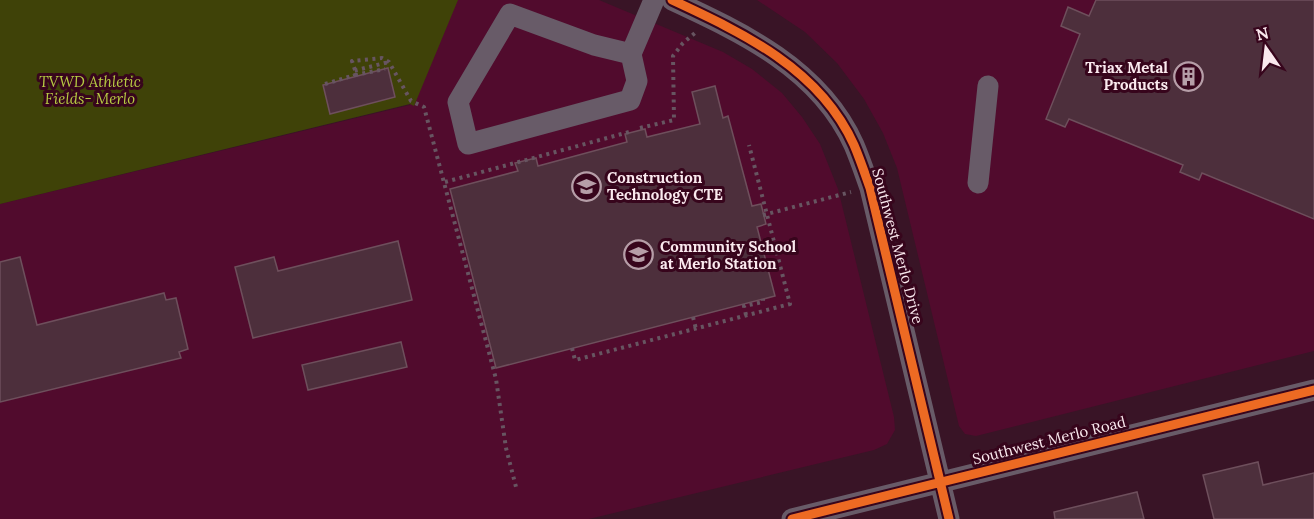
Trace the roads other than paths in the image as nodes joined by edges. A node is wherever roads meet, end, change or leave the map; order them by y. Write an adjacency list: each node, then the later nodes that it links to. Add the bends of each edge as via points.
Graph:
1 (654, 0): 3 (street)
2 (672, 0): 7 (street, Southwest Merlo Drive, via 793,65 835,113 854,143 870,188)
3 (631, 54): 3 (street, via 594,45 510,14 458,102 468,144 630,100 637,81)
4 (988, 86): 5 (street)
5 (978, 183)
6 (1314, 390): 7 (street, Southwest Merlo Road)
7 (942, 483): 8 (street, Southwest Merlo Road); 9 (street, Southwest Merlo Drive)
8 (792, 519)
9 (949, 519)

